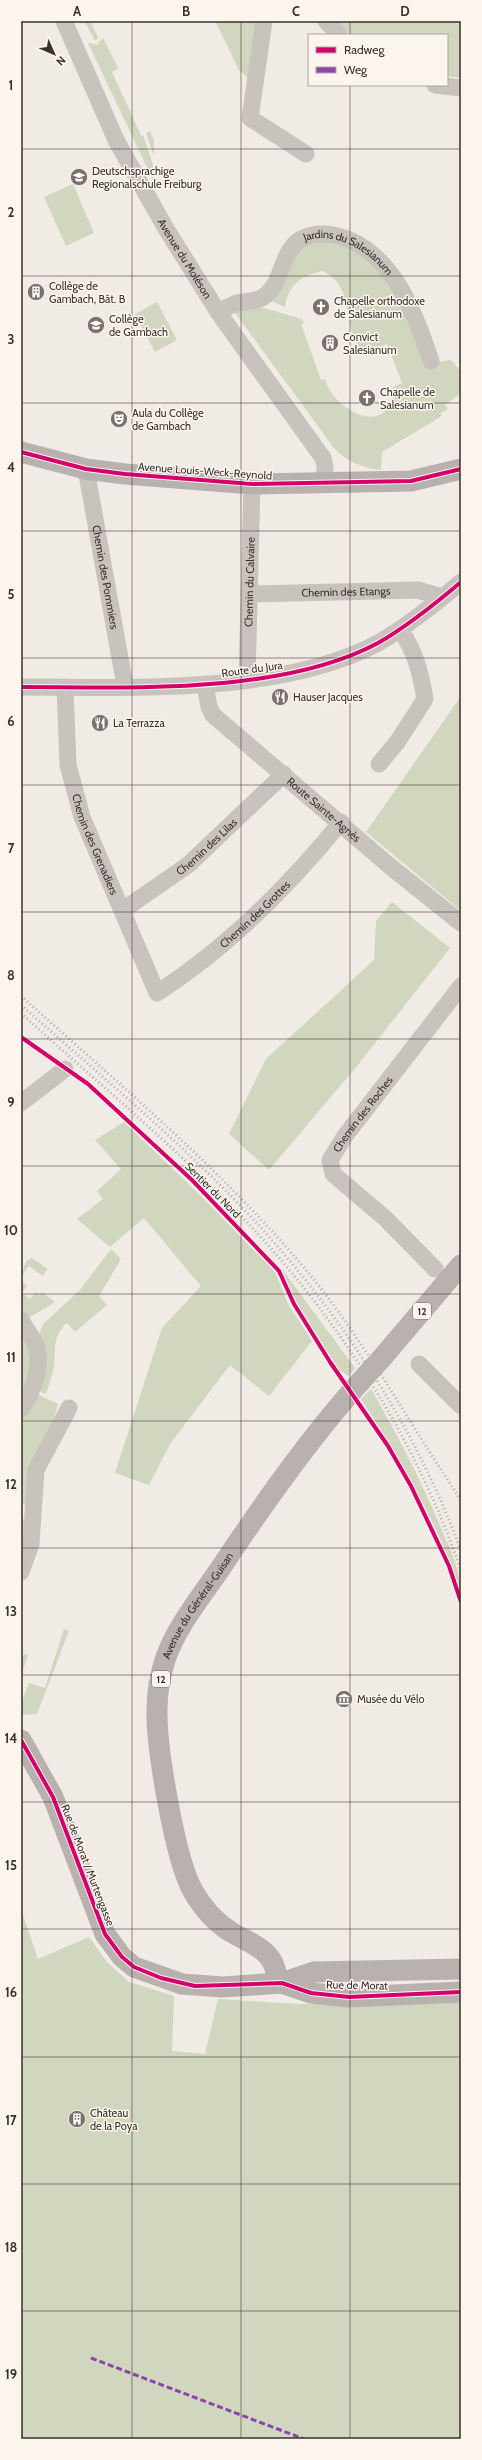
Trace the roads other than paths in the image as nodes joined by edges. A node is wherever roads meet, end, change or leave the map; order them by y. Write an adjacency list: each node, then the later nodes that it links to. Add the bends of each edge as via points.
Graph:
1 (64, 21): 8 (street, Avenue du Moléson, via 116,140 162,222)
2 (264, 21): 7 (street, via 250,118)
3 (326, 21): 4 (street)
4 (338, 34)
5 (444, 86): 6 (street)
6 (461, 88)
7 (306, 154)
8 (218, 312): 9 (street, Jardins du Salesianum, via 238,303 266,296 278,279 286,255 302,239 324,234 340,236 372,253 388,272 414,313); 13 (street, Avenue du Moléson, via 322,458 325,467)
9 (431, 361)
10 (21, 452): 11 (main road, Avenue Louis-Weck-Reynold)
11 (86, 468): 14 (main road, Avenue Louis-Weck-Reynold, via 155,478); 21 (street, Chemin des Pommiers)
12 (461, 469): 13 (main road, Avenue Louis-Weck-Reynold, via 411,481)
13 (324, 483): 14 (main road, Avenue Louis-Weck-Reynold)
14 (252, 484): 16 (street, Chemin du Calvaire)
15 (461, 582): 17 (street, Route du Jura)
16 (249, 594): 17 (street, Chemin des Etangs, via 418,590); 19 (street, Chemin du Calvaire)
17 (442, 598): 18 (street, Route du Jura)
18 (400, 630): 19 (street, Route du Jura, via 347,657 306,670); 24 (street, via 410,643 422,678 425,699 398,741)
19 (247, 680): 20 (street, Route du Jura)
20 (205, 684): 21 (street, Route du Jura); 25 (street, Route Sainte-Agnès, via 213,715)
21 (125, 686): 23 (street, Route du Jura)
22 (21, 687): 23 (street, Route du Jura)
23 (65, 687): 27 (street, Chemin des Grenadiers, via 68,765 82,817)
24 (379, 764)
25 (284, 774): 26 (street, Route Sainte-Agnès); 27 (street, Chemin des Lilas, via 188,865)
26 (341, 822): 28 (street, Route Sainte-Agnès, via 391,867); 30 (street, Chemin des Grottes, via 268,902 194,969)
27 (123, 910): 30 (street, Chemin des Grenadiers)
28 (461, 923)
29 (461, 986): 33 (street, Chemin des Roches, via 345,1136 330,1160 332,1174)
30 (157, 993)
31 (65, 1069): 32 (street)
32 (21, 1103)
33 (452, 1272): 45 (main road, Avenue du Général-Guisan / 12, bridge, via 265,1502 177,1635 168,1654 158,1691 159,1739 166,1785 182,1861 192,1889 213,1918 231,1932 253,1942 270,1957 277,1970)
34 (21, 1320): 38 (street, via 35,1342 38,1357 35,1381 30,1396)
35 (419, 1364): 36 (street)
36 (461, 1406)
37 (69, 1408): 40 (street, via 36,1470)
38 (21, 1409)
39 (21, 1507): 40 (street)
40 (32, 1522): 41 (street, via 31,1544)
41 (21, 1572)
42 (21, 1740): 46 (main road, Rue de Morat / Murtengasse, via 53,1797 98,1919 112,1946 134,1968)
43 (461, 1969): 45 (main road, Rue de Morat, via 314,1972)
44 (461, 1980): 45 (main road)
45 (279, 1983): 46 (main road, Rue de Morat, via 222,1987); 47 (main road, Rue de Morat, via 311,1993 349,1997)
46 (182, 1984)
47 (461, 1992)

